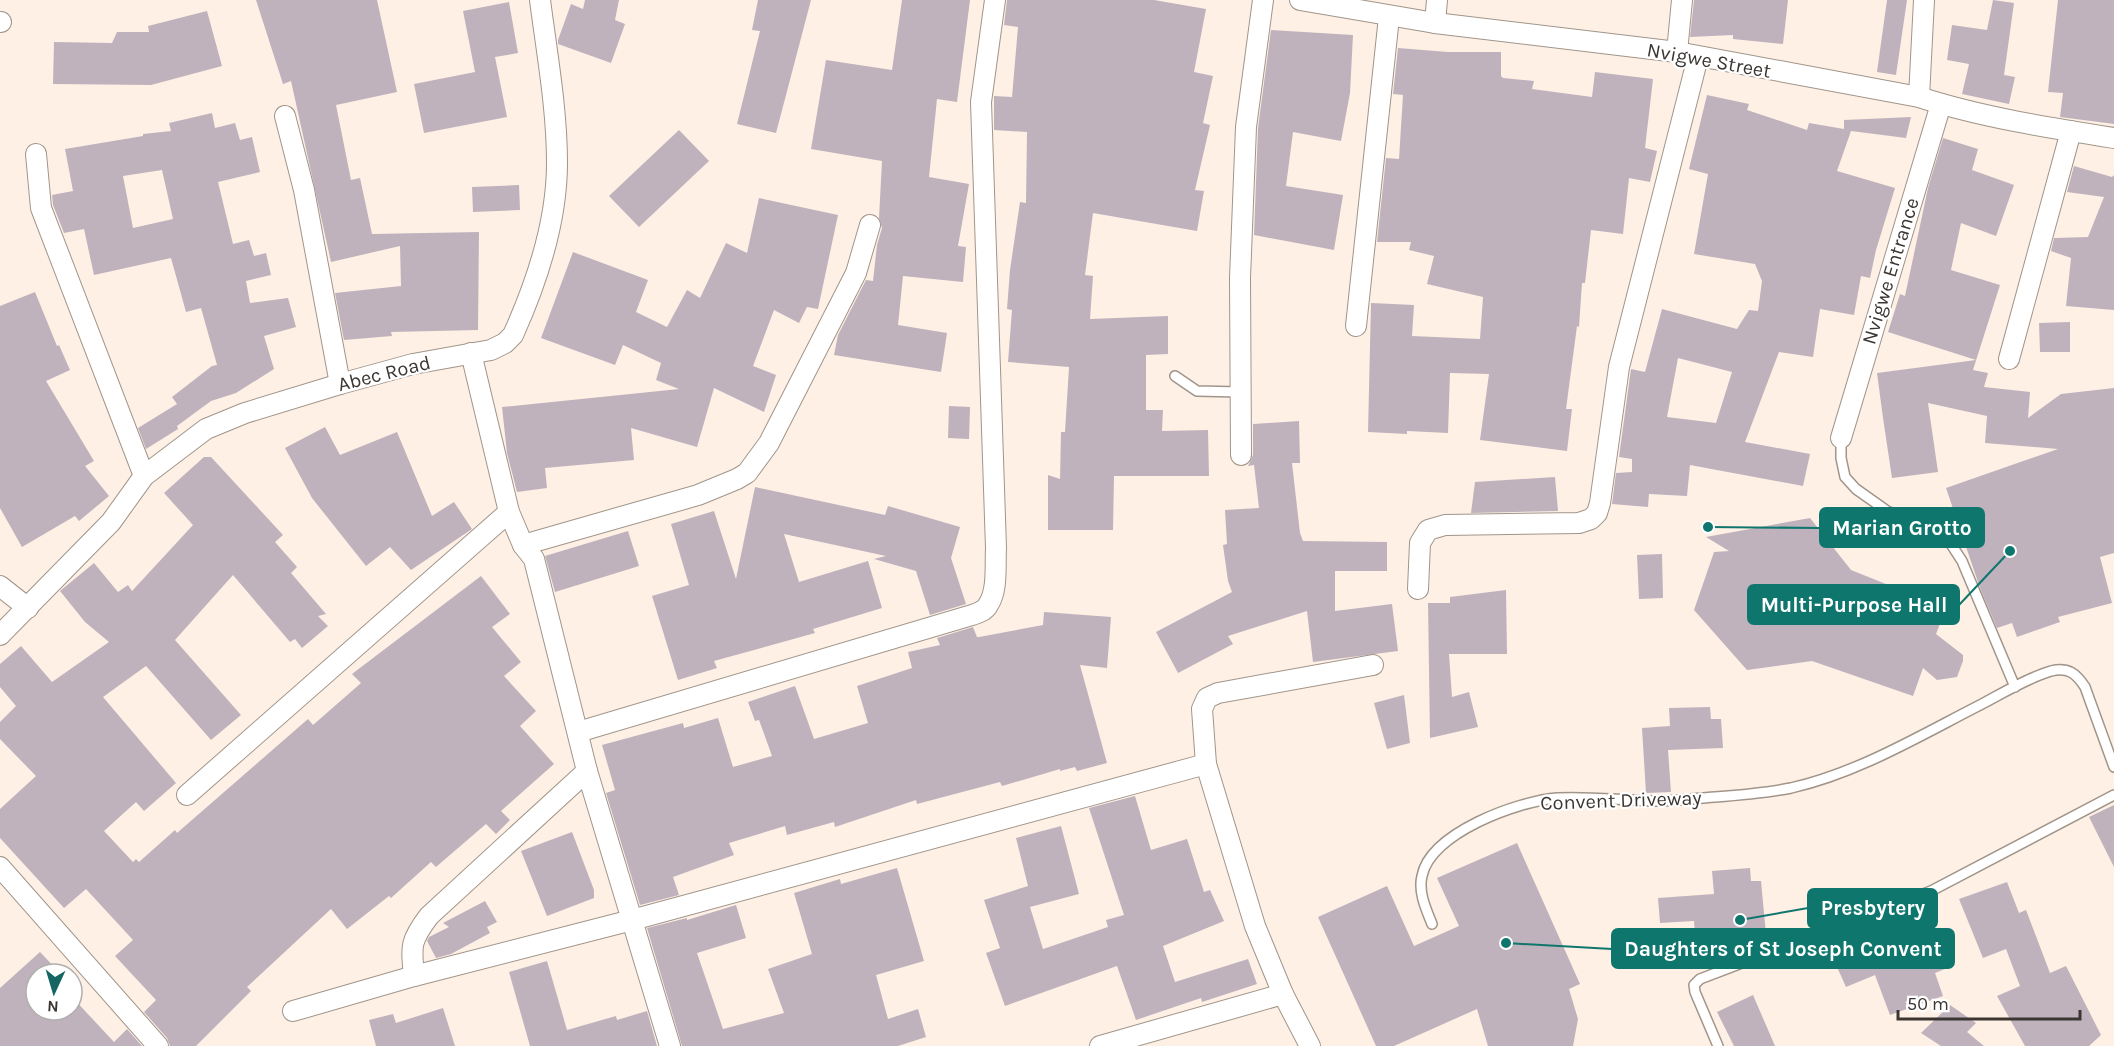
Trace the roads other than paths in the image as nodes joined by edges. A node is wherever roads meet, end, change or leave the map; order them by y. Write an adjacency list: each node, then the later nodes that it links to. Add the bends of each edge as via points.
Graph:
1 (540, 0): 20 (street, Abec Road, via 554,109 557,164 553,213 542,258 513,335 491,350)
2 (995, 0): 36 (street, via 981,102 996,548 988,606 972,615)
3 (1263, 0): 24 (street, via 1246,127)
4 (1300, 0): 8 (street, Nvigwe Street)
5 (1437, 0): 9 (street)
6 (1682, 0): 10 (street)
7 (1924, 0): 12 (street)
8 (1389, 16): 9 (street, Nvigwe Street); 19 (street)
9 (1435, 23): 10 (street, Nvigwe Street)
10 (1677, 52): 11 (street, Nvigwe Street)
11 (1698, 57): 12 (street, Nvigwe Street); 31 (street, via 1619,367 1597,513 1579,523 1444,525 1428,530 1420,543)
12 (1919, 98): 13 (street, Nvigwe Street)
13 (1941, 104): 15 (street, Nvigwe Street); 25 (street, Nvigwe Entrance)
14 (285, 116): 23 (street, via 304,190)
15 (2071, 131): 16 (street, Nvigwe Street); 21 (street)
16 (2114, 138)
17 (36, 154): 27 (street, via 41,208)
18 (870, 225): 29 (street, via 856,273 769,443 747,473 698,495)
19 (1356, 326)
20 (471, 353): 23 (street, Abec Road); 28 (street)
21 (2009, 359)
22 (1175, 376): 24 (lane, via 1197,391)
23 (339, 384): 27 (street, Abec Road, via 206,429)
24 (1240, 392): 26 (street)
25 (1841, 438): 35 (lane, via 1845,477 1856,489 1887,511 1948,541 1962,561)
26 (1241, 455)
27 (144, 476): 32 (street, Abec Road, via 111,522)
28 (509, 512): 29 (street); 40 (street)
29 (523, 545): 36 (street, via 534,559)
30 (0, 586): 32 (street)
31 (1418, 589)
32 (28, 608): 33 (street, Abec Road)
33 (0, 635)
34 (1373, 665): 37 (street, via 1207,698 1202,709)
35 (2014, 687): 38 (lane, Convent Driveway, via 2052,671 2077,675); 44 (lane, Convent Driveway, via 1824,780 1761,794 1662,801 1557,798 1529,802 1474,824 1445,842 1431,856 1422,874 1420,886)
36 (578, 732): 39 (street)
37 (1206, 764): 43 (street); 46 (street, via 1255,926)
38 (2114, 767)
39 (587, 771): 43 (street); 45 (street, via 429,916 413,940)
40 (187, 795)
41 (2114, 795): 52 (lane, via 1931,891 1700,979 1694,985 1695,992)
42 (0, 867): 48 (street)
43 (632, 920): 45 (street); 49 (street)
44 (1432, 924)
45 (414, 976): 47 (street)
46 (1283, 994): 50 (street); 51 (street)
47 (293, 1011)
48 (158, 1046)
49 (670, 1046)
50 (1100, 1046)
51 (1310, 1046)
52 (1718, 1046)

